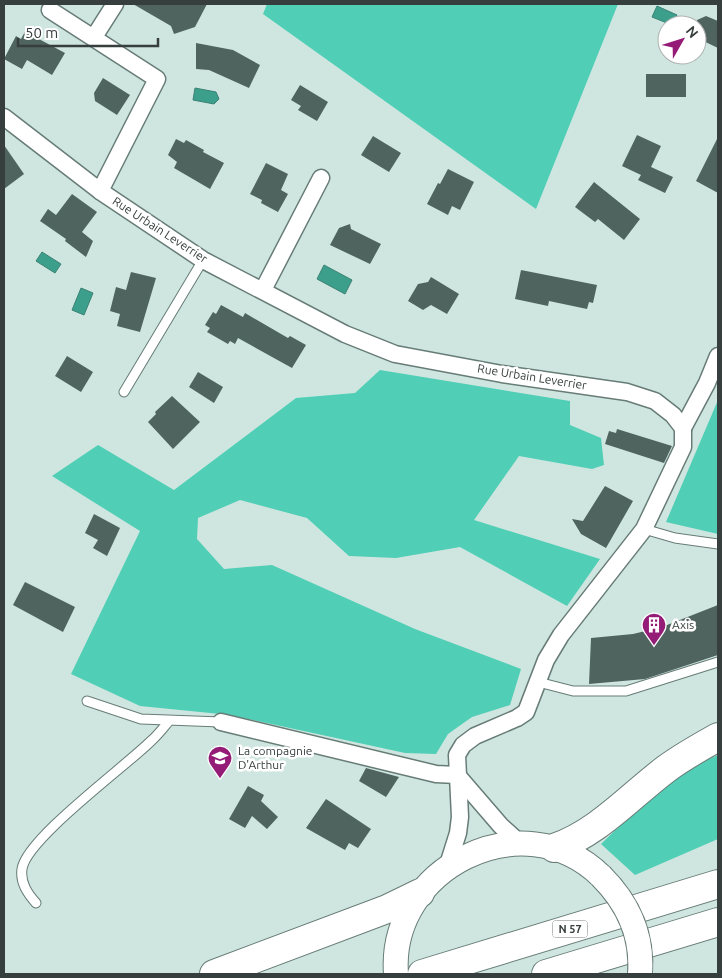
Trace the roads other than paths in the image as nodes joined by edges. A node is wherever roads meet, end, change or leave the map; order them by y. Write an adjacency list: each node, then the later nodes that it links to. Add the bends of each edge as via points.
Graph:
1 (115, 4): 3 (street)
2 (50, 10): 3 (street)
3 (94, 37): 6 (street, via 156,79)
4 (4, 117): 6 (street, Rue Urbain Leverrier)
5 (321, 178): 8 (street)
6 (100, 191): 7 (street, Rue Urbain Leverrier)
7 (203, 260): 8 (street, Rue Urbain Leverrier); 10 (lane)
8 (263, 290): 11 (street, Rue Urbain Leverrier, via 345,334 395,354 627,392 655,401)
9 (718, 356): 11 (street)
10 (124, 392)
11 (683, 428): 12 (street, via 683,448)
12 (644, 529): 13 (lane, via 675,538); 15 (street, via 561,635)
13 (718, 544)
14 (718, 662): 15 (lane, via 626,691 573,690)
15 (538, 682): 20 (street, via 526,712 463,745 458,755)
16 (87, 701): 17 (lane, via 141,719)
17 (169, 721): 18 (lane); 26 (lane, via 152,741 55,825 26,857 21,870 24,889)
18 (221, 722): 20 (street, via 436,774)
19 (718, 737): 22 (highway, via 666,769 599,825 572,842)
20 (457, 775): 21 (street); 23 (street, via 460,817)
21 (521, 844): 22 (main road); 23 (main road, via 476,851)
22 (554, 848): 32 (main road, bridge, via 578,858 616,890 632,918 637,935)
23 (447, 868): 25 (main road)
24 (718, 884): 30 (highway, N 57)
25 (420, 893): 28 (highway, via 387,910); 29 (main road, via 403,924 397,944)
26 (36, 903)
27 (718, 922): 31 (highway)
28 (214, 974)
29 (396, 974)
30 (422, 974)
31 (546, 974)
32 (640, 974)

